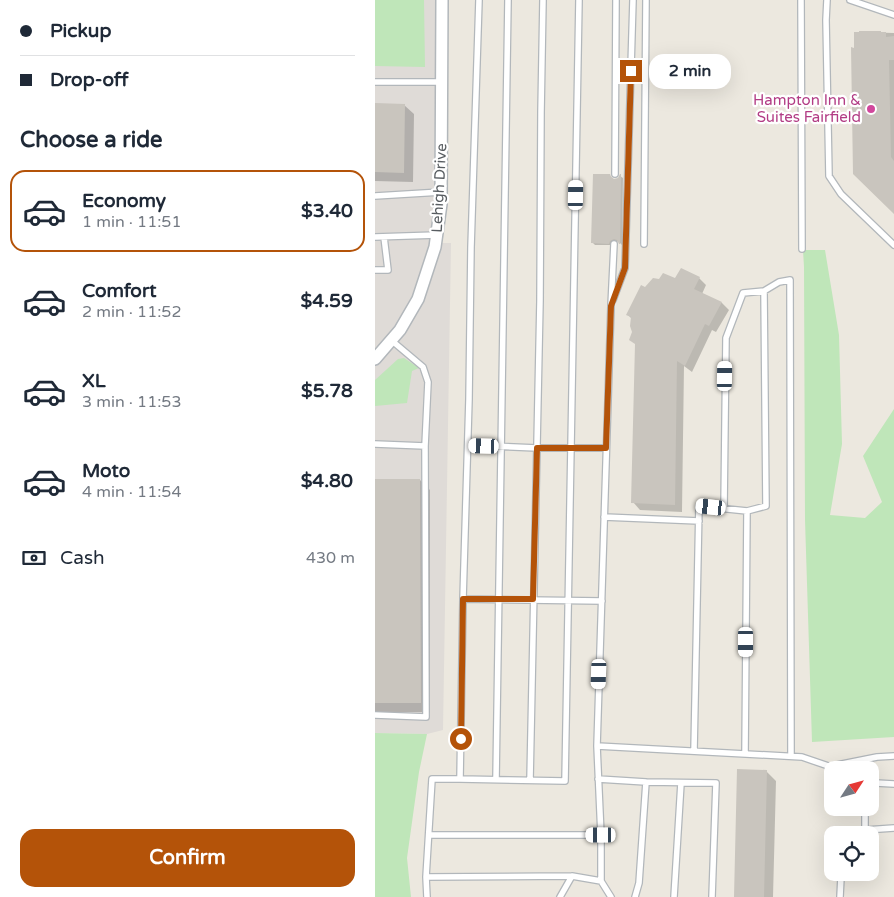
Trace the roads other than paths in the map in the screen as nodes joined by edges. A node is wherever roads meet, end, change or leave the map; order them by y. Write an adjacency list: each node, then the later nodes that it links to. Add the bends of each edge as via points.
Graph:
1 (442, 0): 14 (street, Lehigh Drive)
2 (479, 0): 31 (lane)
3 (507, 0): 33 (lane)
4 (543, 0): 34 (lane)
5 (579, 0): 35 (lane)
6 (616, 0): 15 (lane)
7 (633, 0): 27 (lane, via 625,268)
8 (646, 0): 22 (lane)
9 (801, 0): 24 (lane)
10 (827, 0): 23 (lane, via 829,176 841,194)
11 (850, 0): 12 (lane)
12 (894, 15)
13 (375, 82): 14 (lane)
14 (442, 82): 16 (street, Lehigh Drive)
15 (615, 174)
16 (441, 192): 17 (lane); 18 (street, Lehigh Drive)
17 (375, 196)
18 (437, 235): 20 (lane); 28 (street, Lehigh Drive, via 418,300)
19 (375, 237): 20 (lane)
20 (385, 237): 25 (lane, via 388,270)
21 (614, 244): 27 (lane)
22 (644, 244)
23 (894, 245)
24 (801, 249)
25 (375, 270)
26 (764, 291): 37 (lane, via 743,294 726,338); 38 (lane, via 766,506); 50 (lane, via 790,280)
27 (611, 306): 36 (lane)
28 (391, 340): 29 (street, Lehigh Drive); 32 (lane, via 423,367 428,382)
29 (375, 359)
30 (375, 444): 32 (lane)
31 (468, 445): 33 (lane); 41 (lane)
32 (425, 446): 46 (lane, via 426,717)
33 (501, 446): 34 (lane); 43 (lane)
34 (537, 448): 35 (lane); 42 (lane)
35 (571, 448): 36 (lane); 44 (lane)
36 (606, 448): 39 (lane)
37 (724, 508): 38 (lane); 40 (lane, via 699,506)
38 (747, 511): 49 (lane)
39 (604, 518): 40 (lane); 45 (lane)
40 (699, 521): 48 (lane)
41 (463, 599): 43 (lane); 54 (lane)
42 (533, 599): 43 (lane); 44 (lane); 57 (lane)
43 (499, 600): 55 (lane)
44 (568, 600): 45 (lane); 57 (lane, via 565,780)
45 (602, 601): 47 (lane)
46 (375, 715)
47 (597, 746): 48 (lane); 56 (lane)
48 (693, 752): 49 (lane)
49 (745, 754): 50 (lane)
50 (791, 756): 53 (lane)
51 (894, 756): 52 (lane)
52 (859, 761)
53 (824, 765)
54 (460, 779): 55 (lane); 64 (lane, via 432,779)
55 (496, 779): 57 (lane)
56 (599, 779): 58 (lane); 65 (lane)
57 (530, 780)
58 (646, 782): 59 (lane); 73 (lane, via 639,883)
59 (681, 783): 74 (lane); 75 (lane, via 716,784)
60 (879, 783): 61 (lane)
61 (894, 784)
62 (894, 828): 63 (lane)
63 (879, 830)
64 (429, 835): 65 (lane); 67 (lane)
65 (601, 835): 68 (lane)
66 (572, 876): 67 (lane); 68 (lane); 71 (lane)
67 (427, 877): 70 (lane)
68 (601, 881): 72 (lane)
69 (841, 881): 76 (lane)
70 (427, 897)
71 (560, 897)
72 (611, 897)
73 (635, 897)
74 (674, 897)
75 (712, 897)
76 (840, 897)

